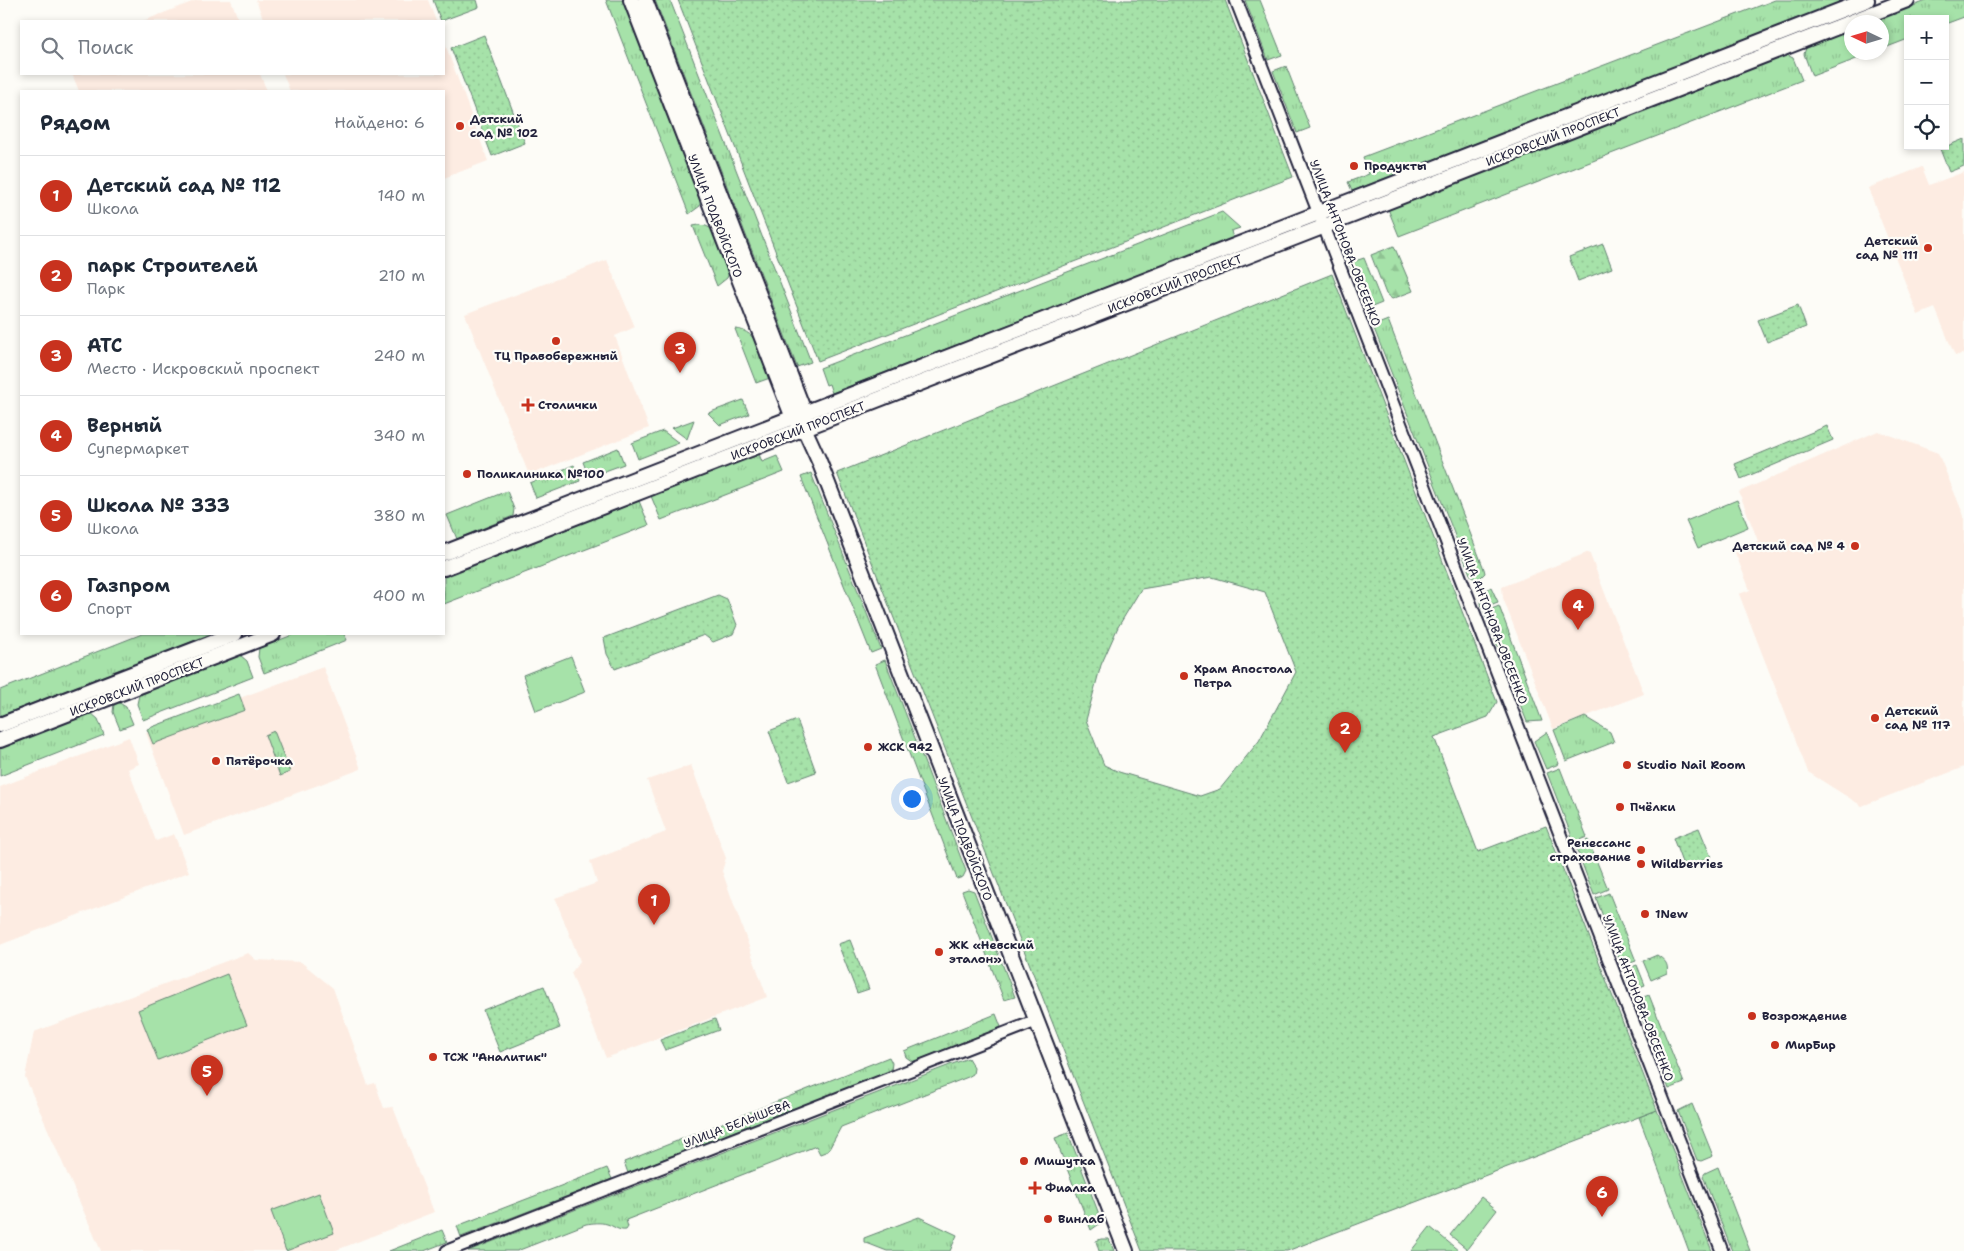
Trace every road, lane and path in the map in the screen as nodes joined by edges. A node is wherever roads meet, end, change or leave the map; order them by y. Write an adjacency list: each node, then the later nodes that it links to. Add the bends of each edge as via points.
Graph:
1 (631, 0): 8 (street, УЛИЦА ПОДВОЙСКОГО)
2 (645, 0): 8 (street, УЛИЦА ПОДВОЙСКОГО)
3 (1236, 0): 6 (street, УЛИЦА АНТОНОВА-ОВСЕЕНКО)
4 (1866, 0): 6 (street, ИСКРОВСКИЙ ПРОСПЕКТ)
5 (1907, 0): 7 (street, ИСКРОВСКИЙ ПРОСПЕКТ)
6 (1318, 213): 7 (street, УЛИЦА АНТОНОВА-ОВСЕЕНКО); 8 (street, ИСКРОВСКИЙ ПРОСПЕКТ)
7 (1324, 226): 8 (street, ИСКРОВСКИЙ ПРОСПЕКТ); 18 (street, УЛИЦА АНТОНОВА-ОВСЕЕНКО)
8 (800, 420): 9 (street, ИСКРОВСКИЙ ПРОСПЕКТ); 10 (street, ИСКРОВСКИЙ ПРОСПЕКТ); 15 (street, УЛИЦА ПОДВОЙСКОГО, via 819,461)
9 (445, 553)
10 (445, 568)
11 (232, 635): 13 (street, ИСКРОВСКИЙ ПРОСПЕКТ)
12 (270, 635): 14 (street, ИСКРОВСКИЙ ПРОСПЕКТ)
13 (0, 725)
14 (0, 740)
15 (1036, 1021): 16 (street, УЛИЦА БЕЛЫШЕВА); 17 (street, УЛИЦА ПОДВОЙСКОГО)
16 (447, 1251)
17 (1126, 1251)
18 (1722, 1251)

